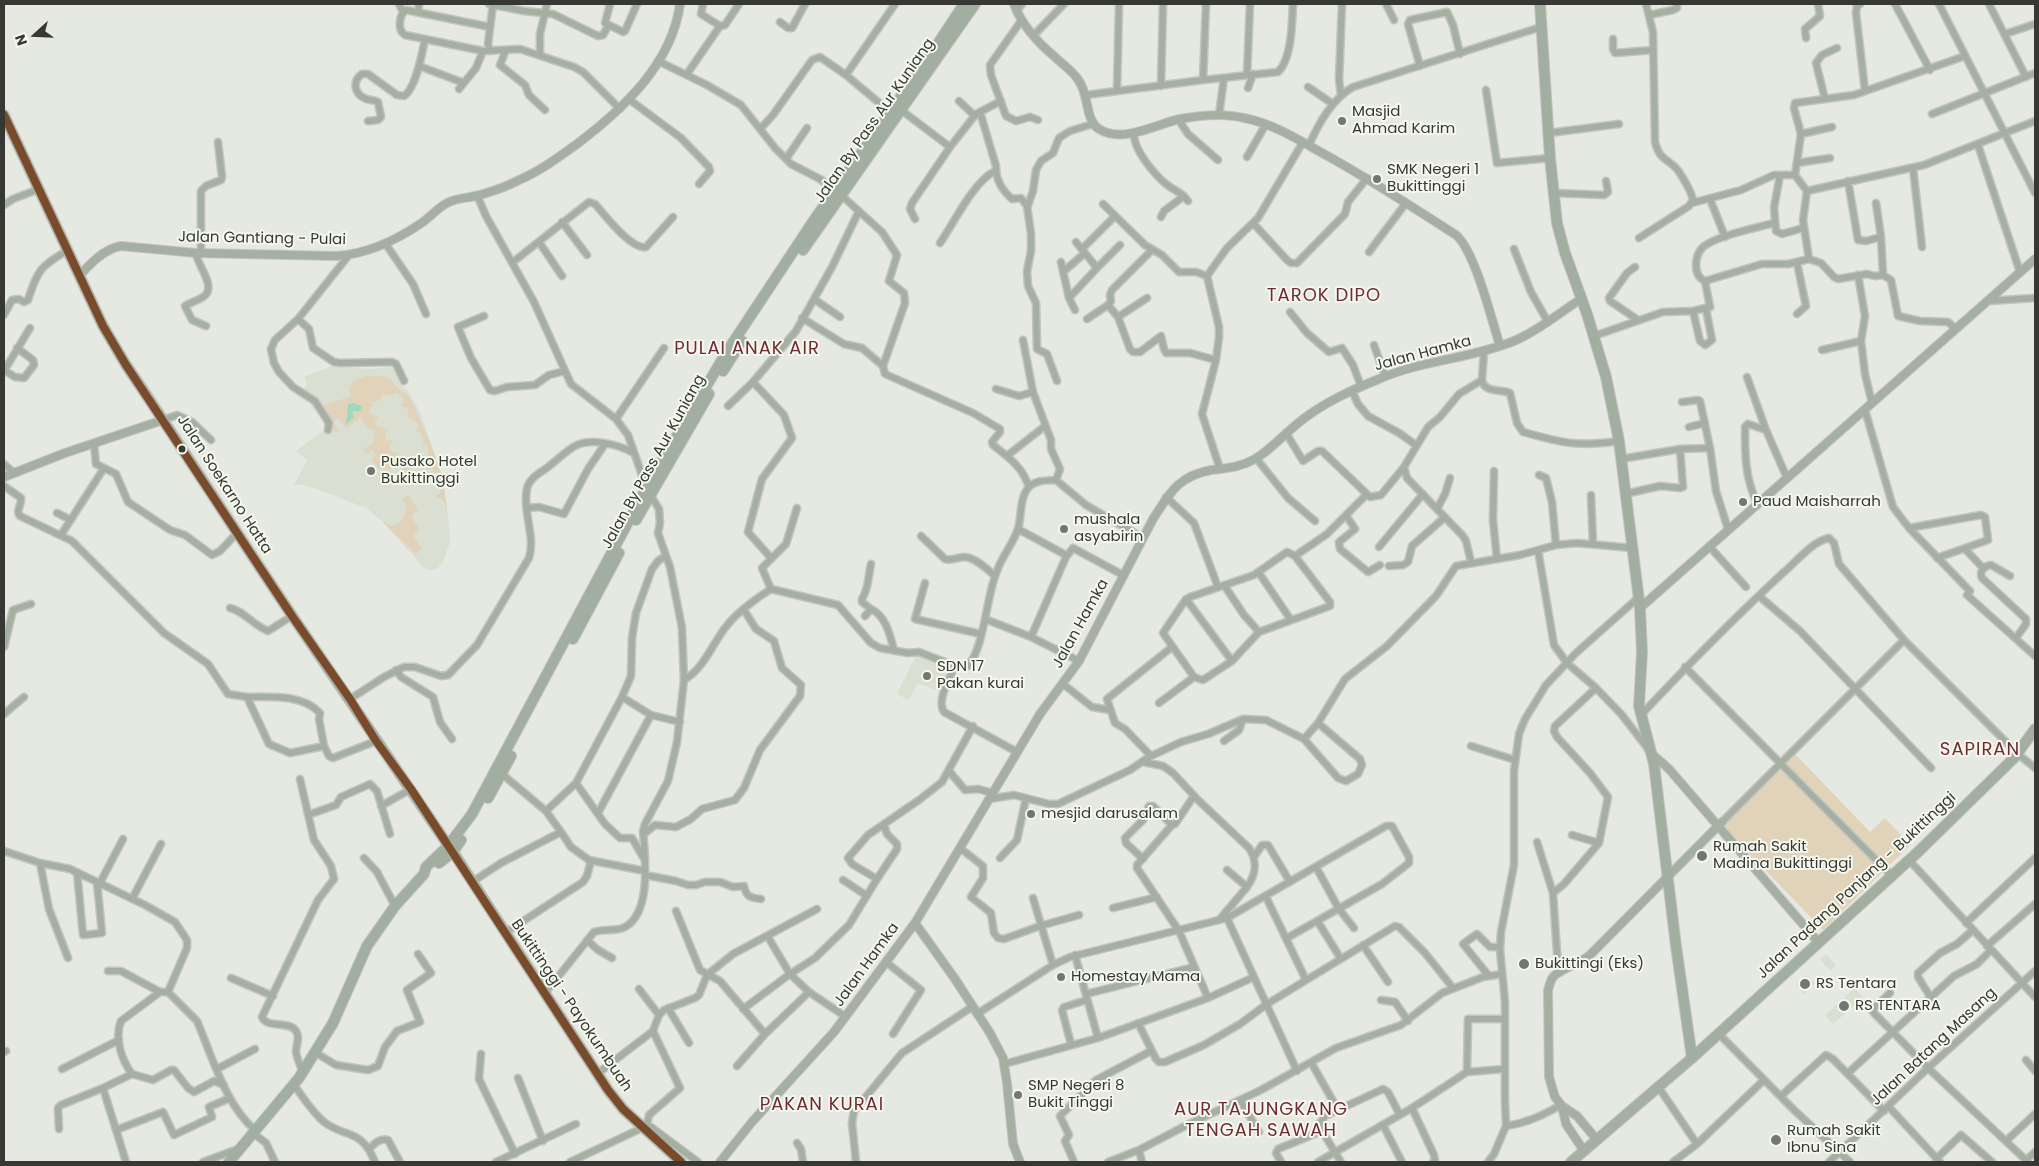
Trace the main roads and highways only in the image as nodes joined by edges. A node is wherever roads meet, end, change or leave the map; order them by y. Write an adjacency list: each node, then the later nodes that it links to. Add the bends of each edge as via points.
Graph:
1 (964, 4): 4 (highway, Jalan By Pass Aur Kuniang)
2 (975, 4): 4 (highway, Jalan By Pass Aur Kuniang)
3 (1540, 4): 11 (highway, via 1550,158 1561,240 1606,377 1619,441 1640,608 1640,715 1652,754)
4 (934, 56): 6 (highway, Jalan By Pass Aur Kuniang, via 726,353)
5 (4, 115): 10 (highway, Jalan Soekarno Hatta, via 103,326 126,365)
6 (690, 421): 7 (highway, Jalan By Pass Aur Kuniang); 7 (highway, Jalan By Pass Aur Kuniang, via 649,483)
7 (610, 563): 8 (highway, Jalan By Pass Aur Kuniang)
8 (520, 728): 10 (highway, Jalan By Pass Aur Kuniang); 10 (highway, Jalan By Pass Aur Kuniang, via 502,774 477,818)
9 (2035, 729): 11 (highway, Jalan Padang Panjang - Bukittinggi, via 2018,754 1909,860)
10 (450, 849): 12 (highway, via 426,868 395,906 367,946 316,1053 294,1085); 13 (main road, Bukittinggi - Payokumbuah, via 597,1074 623,1109)
11 (1692, 1058): 14 (main road)
12 (229, 1162)
13 (681, 1162)
14 (1571, 1162)

